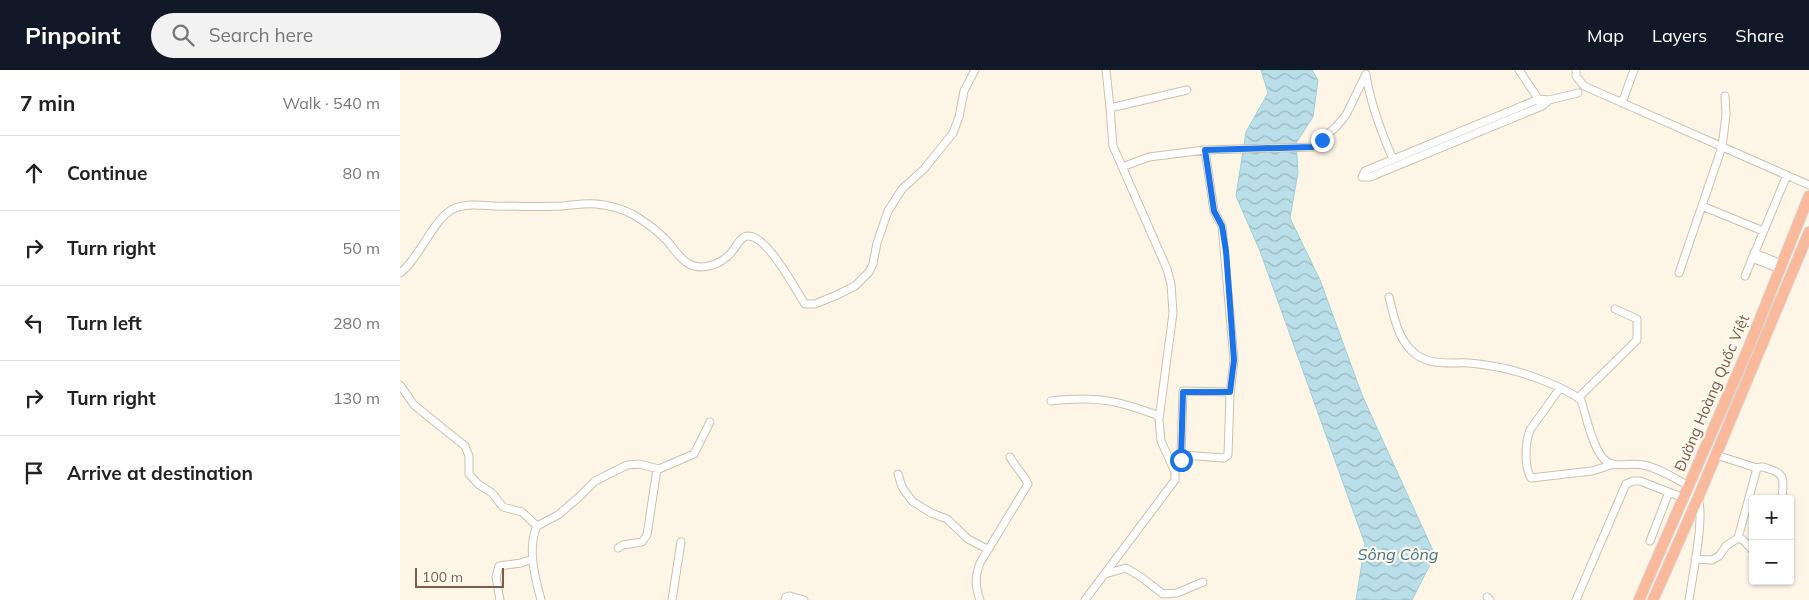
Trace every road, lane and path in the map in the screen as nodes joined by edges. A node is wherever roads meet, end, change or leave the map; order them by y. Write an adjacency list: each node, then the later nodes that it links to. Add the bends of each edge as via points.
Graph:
1 (975, 70): 26 (street, via 964,91 953,133 924,169 902,189 888,211 869,272 855,286 824,300 805,304 772,252 754,237 742,238 720,262 697,267 688,264 644,221 630,213 598,204 478,205 454,209 440,220 414,258)
2 (1106, 70): 12 (street)
3 (1519, 70): 10 (street)
4 (1576, 70): 8 (street)
5 (1634, 70): 11 (street)
6 (1366, 72): 14 (street, via 1346,115 1336,128 1309,147); 15 (street, via 1380,129)
7 (1187, 90): 12 (street)
8 (1583, 91): 10 (street); 11 (street)
9 (1725, 96): 13 (street)
10 (1541, 102): 15 (street); 15 (street, via 1362,178 1365,172)
11 (1622, 102): 13 (street)
12 (1110, 108): 16 (street, via 1112,137)
13 (1722, 147): 17 (street); 20 (street)
14 (1205, 150): 16 (street, via 1149,156); 33 (street, via 1214,211 1222,226 1226,251 1234,360)
15 (1393, 160)
16 (1122, 167): 36 (street, via 1171,284 1172,313)
17 (1787, 175): 18 (street); 21 (street)
18 (1809, 185)
19 (1809, 196): 25 (highway, Đường Hoàng Quốc Việt)
20 (1702, 206): 21 (street); 27 (street)
21 (1763, 231): 24 (street)
22 (1809, 232): 23 (highway, Đường Hoàng Quốc Việt)
23 (1806, 247): 39 (highway, Đường Hoàng Quốc Việt)
24 (1753, 256): 25 (street); 28 (street)
25 (1781, 267): 47 (highway, Đường Hoàng Quốc Việt)
26 (400, 272)
27 (1679, 273)
28 (1745, 276)
29 (1389, 297): 32 (street, via 1400,336 1412,351 1431,362 1506,369)
30 (1615, 309): 34 (street, via 1638,319 1637,340)
31 (400, 385): 50 (street, via 414,406 465,446 469,456 469,474 478,484 492,493 503,507 522,512)
32 (1560, 388): 34 (street); 41 (street, via 1527,437 1531,478 1592,471)
33 (1230, 392): 38 (street, via 1183,392); 38 (street, via 1227,457)
34 (1578, 398): 41 (street, via 1596,445)
35 (1051, 401): 36 (street, via 1076,398 1115,401)
36 (1159, 416): 44 (street, via 1161,441)
37 (710, 422): 43 (street, via 694,454)
38 (1181, 455): 44 (street)
39 (1716, 455): 42 (street); 49 (highway, Đường Hoàng Quốc Việt)
40 (1010, 457): 56 (street, via 1028,484)
41 (1611, 465): 47 (street, via 1643,465 1662,472)
42 (1757, 468): 48 (street, via 1761,466 1780,473 1783,477); 51 (street)
43 (657, 469): 50 (street, via 639,464 627,465 595,481 558,515); 55 (street, via 647,535 642,542)
44 (1175, 472): 59 (street, via 1174,480)
45 (898, 474): 56 (street, via 912,501 947,519 968,539)
46 (1669, 492): 47 (street); 52 (street); 68 (street, via 1640,481 1626,484)
47 (1686, 492): 49 (highway); 69 (highway, Đường Hoàng Quốc Việt)
48 (1782, 495)
49 (1698, 498): 58 (street); 70 (highway, Đường Hoàng Quốc Việt)
50 (537, 526): 57 (street)
51 (1738, 538): 54 (street); 58 (street, via 1712,560)
52 (1650, 541)
53 (680, 542): 63 (street)
54 (1749, 546)
55 (618, 548)
56 (987, 549): 66 (street, via 975,575)
57 (532, 558): 61 (street, via 499,566 496,577); 62 (street)
58 (1695, 559): 71 (street)
59 (1105, 574): 60 (street, via 1126,568 1163,594 1178,593); 67 (street)
60 (1203, 582)
61 (500, 600)
62 (541, 600)
63 (672, 600)
64 (785, 600): 65 (street, via 790,596)
65 (804, 600)
66 (980, 600)
67 (1085, 600)
68 (1576, 600)
69 (1639, 600)
70 (1653, 600)
71 (1689, 600)

